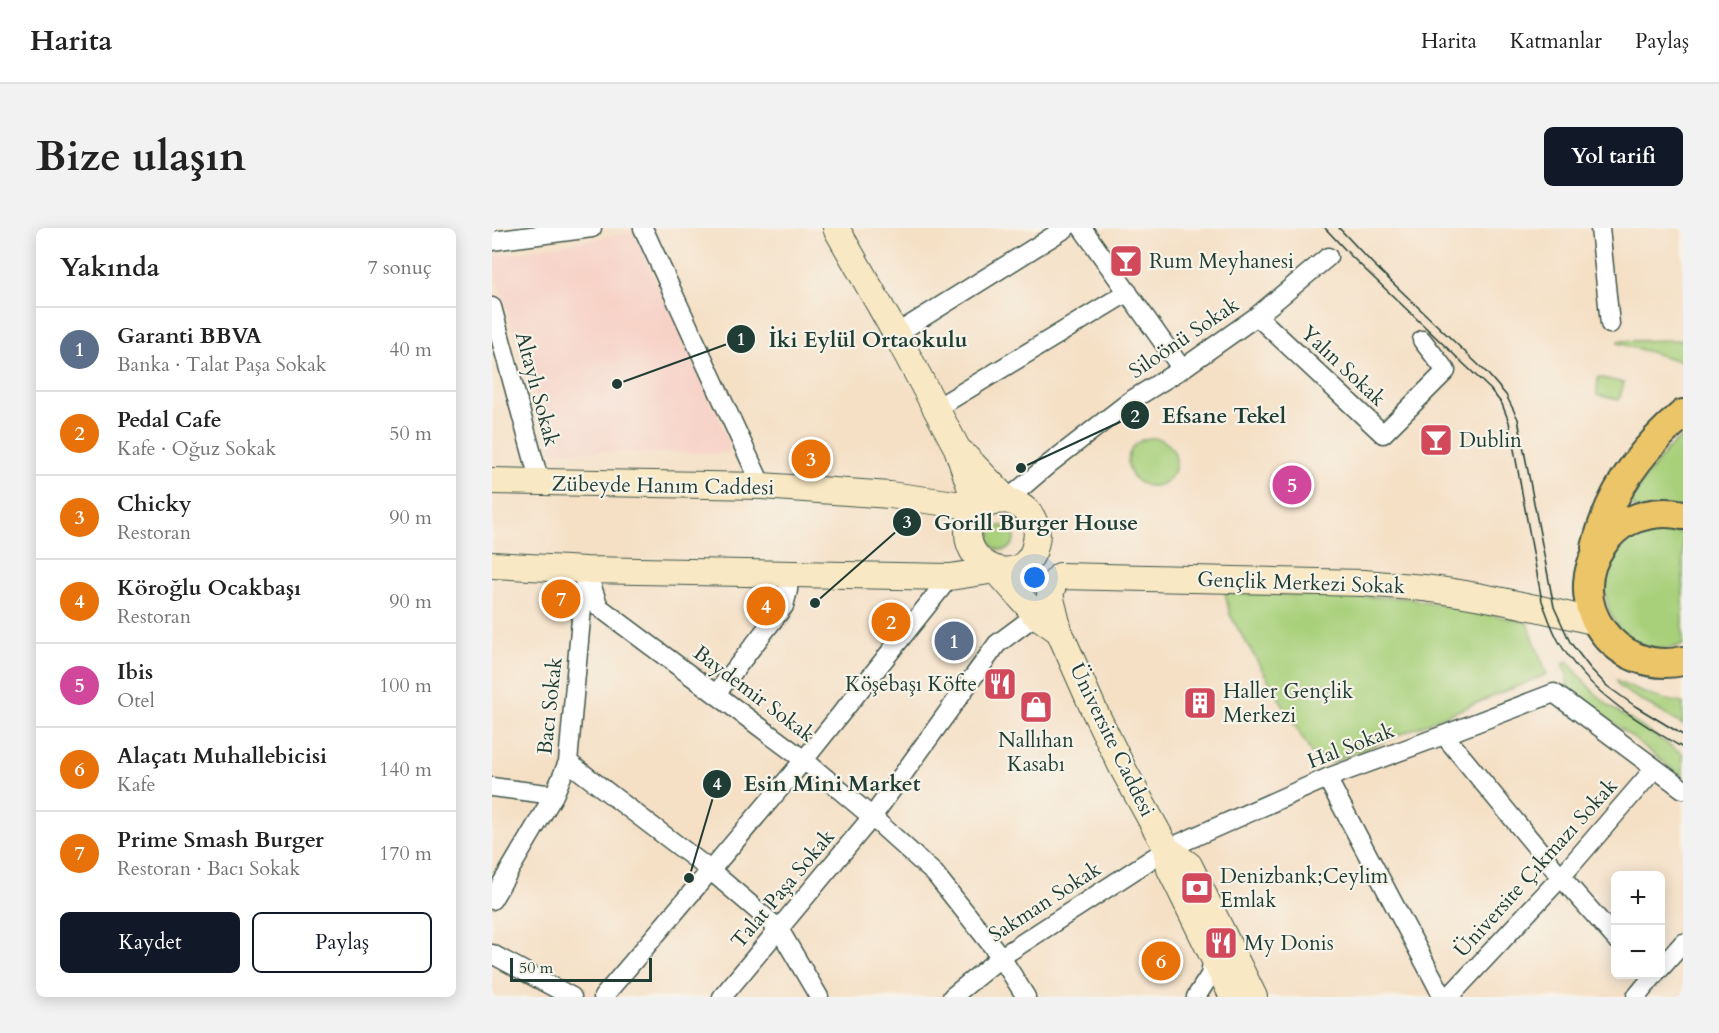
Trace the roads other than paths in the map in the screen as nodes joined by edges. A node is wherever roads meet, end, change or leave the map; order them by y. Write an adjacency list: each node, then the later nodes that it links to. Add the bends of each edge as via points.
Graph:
1 (592, 228): 7 (street)
2 (643, 228): 22 (street)
3 (836, 228): 14 (main road)
4 (1066, 228): 14 (street)
5 (1082, 228): 10 (street)
6 (1600, 228): 13 (street)
7 (534, 231): 8 (street)
8 (492, 242)
9 (1328, 257): 12 (street, Siloönü Sokak)
10 (1128, 292): 16 (street); 17 (street)
11 (492, 307): 21 (street, Altaylı Sokak)
12 (1257, 316): 15 (street, Yalın Sokak, via 1383,434 1446,371); 16 (street, Siloönü Sokak)
13 (1610, 324)
14 (896, 334): 17 (main road)
15 (1422, 340)
16 (1182, 369): 23 (street, Siloönü Sokak, via 1130,401)
17 (935, 409): 19 (main road)
18 (1683, 414): 26 (main road, via 1643,453 1620,485 1608,508)
19 (957, 448): 23 (main road); 24 (main road)
20 (492, 482): 21 (main road, Zübeyde Hanım Caddesi)
21 (540, 483): 22 (main road, Zübeyde Hanım Caddesi)
22 (762, 486): 24 (main road, Zübeyde Hanım Caddesi, via 890,495)
23 (1007, 500): 24 (main road); 32 (main road, via 1028,511 1034,521)
24 (977, 507): 29 (main road, via 968,531 969,542 980,560)
25 (1683, 515): 26 (main road, via 1662,512 1625,523 1606,540)
26 (1593, 561): 33 (main road, via 1588,592)
27 (492, 565): 28 (main road)
28 (586, 570): 30 (main road); 35 (street, Baydemir Sokak, via 599,607); 38 (street, Bacı Sokak)
29 (1002, 571): 31 (main road); 32 (main road); 32 (main road, via 1026,563)
30 (789, 573): 31 (main road); 35 (street, via 784,606)
31 (950, 577): 37 (street)
32 (1043, 583): 33 (main road, Gençlik Merkezi Sokak, via 1404,586); 44 (street, Talat Paşa Sokak); 45 (main road, Üniversite Caddesi, via 1059,631 1099,720)
33 (1597, 622): 34 (main road, via 1623,652 1642,660)
34 (1676, 664)
35 (716, 694): 37 (street, Baydemir Sokak)
36 (1444, 735): 39 (street, Hal Sokak, via 1554,693); 40 (street, Hal Sokak); 47 (street)
37 (804, 760): 44 (street, Baydemir Sokak); 46 (street)
38 (568, 762): 43 (street, Bacı Sokak); 46 (street)
39 (1655, 768): 42 (street); 47 (street, Üniversite Çıkmazı Sokak)
40 (1327, 778): 45 (street, Hal Sokak); 66 (street)
41 (492, 787): 43 (street)
42 (1683, 789)
43 (554, 795): 48 (street, Bacı Sokak)
44 (872, 817): 49 (street, Talat Paşa Sokak); 53 (street, Baydemir Sokak, via 935,874)
45 (1167, 849): 53 (street, Sakman Sokak); 54 (main road, via 1170,870); 65 (main road, via 1189,865)
46 (710, 870): 49 (street); 58 (street)
47 (1562, 877): 50 (street); 67 (street, Üniversite Çıkmazı Sokak)
48 (492, 900)
49 (779, 929): 59 (street, Talat Paşa Sokak); 60 (street)
50 (1611, 933)
51 (1683, 943): 55 (street)
52 (492, 954): 57 (street)
53 (1001, 957): 61 (street, Sakman Sokak); 62 (street, Baydemir Sokak)
54 (1213, 957): 63 (street, via 1210,975); 64 (main road)
55 (1665, 962)
56 (1649, 979): 68 (street)
57 (572, 997)
58 (603, 997)
59 (722, 997)
60 (819, 997)
61 (952, 997)
62 (1026, 997)
63 (1196, 997)
64 (1233, 997)
65 (1254, 997)
66 (1443, 997)
67 (1449, 997)
68 (1636, 997)

